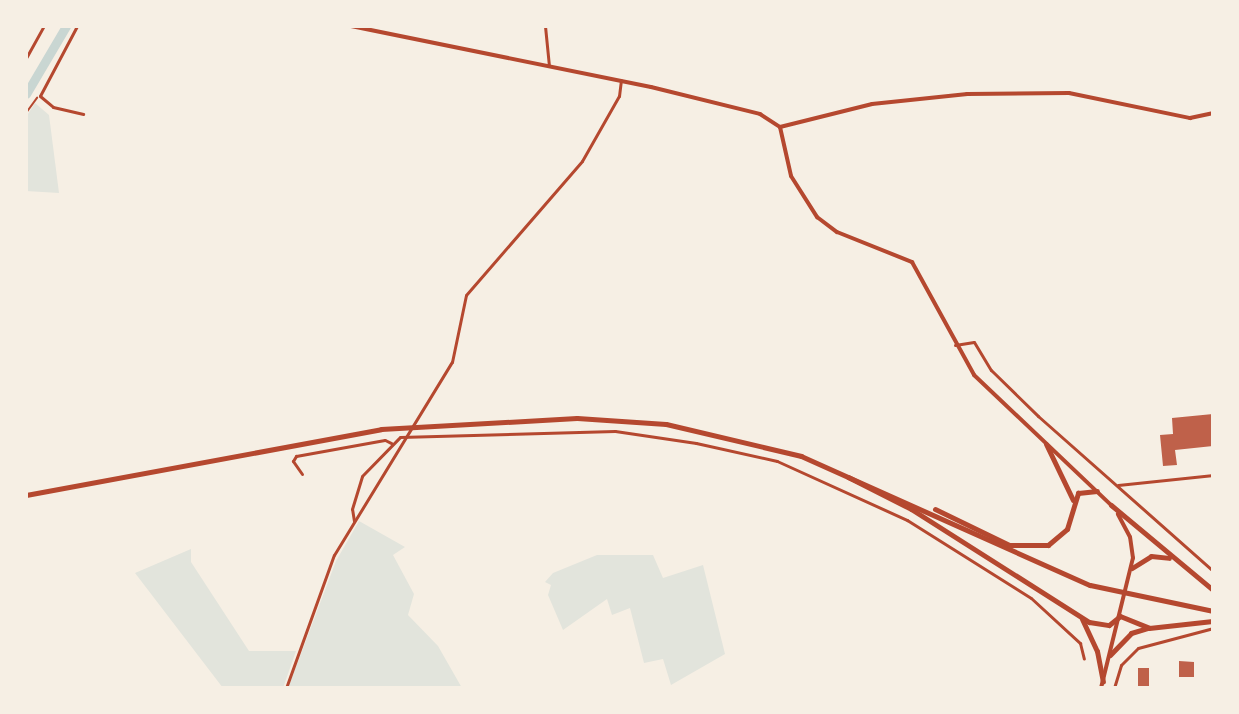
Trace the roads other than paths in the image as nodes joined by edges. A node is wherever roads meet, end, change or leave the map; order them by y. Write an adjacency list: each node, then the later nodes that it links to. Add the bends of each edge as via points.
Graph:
1 (44, 26): 5 (street)
2 (77, 26): 9 (street, via 40,96 53,107)
3 (351, 26): 6 (main road)
4 (545, 26): 6 (street)
5 (26, 58)
6 (549, 67): 7 (main road)
7 (621, 80): 10 (main road, via 760,114); 23 (street, via 619,96 582,161 466,295 455,353)
8 (1213, 113): 10 (main road, via 1190,118 1069,93 967,94 872,104)
9 (83, 114)
10 (780, 127): 11 (main road, via 791,176 817,217 837,232 912,262 931,288)
11 (955, 345): 13 (main road, via 974,375); 17 (street, via 974,342 999,378)
12 (391, 443): 15 (street, via 296,456 293,461); 23 (street, via 362,476 352,509); 35 (street, via 418,434 615,431 777,461 896,513 1031,598 1080,643)
13 (1046, 444): 18 (main road); 21 (highway)
14 (841, 471): 19 (highway, via 711,432 608,419 534,419 381,429); 20 (highway); 30 (highway, via 1035,585)
15 (302, 474)
16 (1213, 475): 17 (street)
17 (1118, 485): 25 (street)
18 (1097, 491): 21 (highway, via 1078,493); 22 (main road)
19 (26, 495)
20 (901, 497): 21 (highway, via 1009,545 1029,547 1059,538); 28 (highway, via 1090,585)
21 (1073, 501)
22 (1111, 505): 24 (highway); 26 (main road, via 1130,537)
23 (354, 521): 37 (street, via 334,555)
24 (1170, 558): 26 (highway, via 1151,556); 27 (highway)
25 (1213, 571)
26 (1132, 572): 29 (main road)
27 (1213, 590)
28 (1213, 611)
29 (1121, 612): 30 (highway, via 1105,625); 32 (highway); 34 (main road)
30 (1081, 618): 36 (highway, via 1097,651)
31 (1213, 621): 32 (highway)
32 (1149, 628): 34 (highway, via 1131,633)
33 (1213, 628): 38 (street, via 1138,648 1121,665)
34 (1110, 655): 36 (main road)
35 (1084, 659)
36 (1102, 685)
37 (286, 688)
38 (1114, 688)

